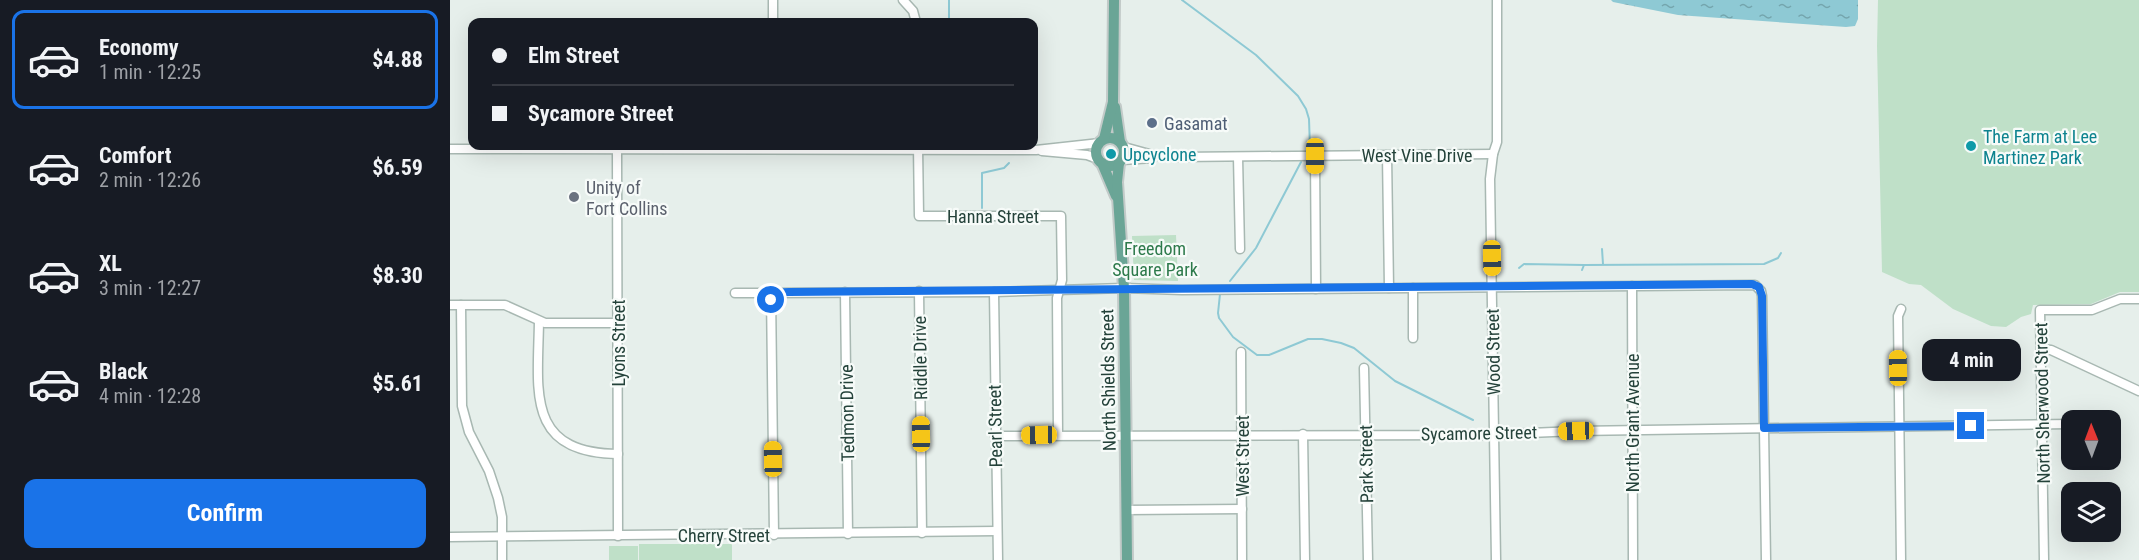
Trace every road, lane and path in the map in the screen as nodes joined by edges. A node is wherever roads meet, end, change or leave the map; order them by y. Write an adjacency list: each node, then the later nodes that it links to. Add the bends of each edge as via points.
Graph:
1 (773, 0): 5 (street)
2 (1114, 0): 7 (main road)
3 (1497, 0): 16 (street, Wood Street, via 1497,142)
4 (905, 2): 6 (street)
5 (773, 18)
6 (915, 18)
7 (1113, 102): 8 (main road); 9 (main road)
8 (1102, 141): 9 (main road, via 1112,138); 15 (street); 21 (main road, via 1096,148)
9 (1122, 144): 18 (street, West Vine Drive); 22 (main road)
10 (450, 149): 11 (street)
11 (468, 149)
12 (617, 150): 42 (street, Lyons Street)
13 (918, 150): 32 (street, Hanna Street, via 919,216 1061,216)
14 (1036, 150): 21 (street, via 1087,154)
15 (1038, 150)
16 (1493, 154): 17 (street, West Vine Drive); 26 (street, Wood Street)
17 (1387, 155): 19 (street, West Vine Drive); 28 (street)
18 (1162, 156): 20 (street, West Vine Drive); 22 (street, West Vine Drive)
19 (1315, 156): 20 (street, West Vine Drive); 30 (street)
20 (1238, 157): 24 (street)
21 (1100, 161): 22 (main road, via 1111,166); 23 (main road, North Shields Street)
22 (1120, 162): 23 (main road, North Shields Street)
23 (1118, 200): 27 (main road, North Shields Street)
24 (1240, 249)
25 (1632, 286): 26 (street); 51 (street, via 1759,287); 52 (street, North Grant Avenue)
26 (1492, 287): 29 (street); 56 (street, Wood Street)
27 (1124, 288): 30 (street); 32 (street); 58 (main road, North Shields Street)
28 (1389, 288): 29 (street); 30 (street)
29 (1413, 288): 43 (street)
30 (1316, 289)
31 (919, 291): 33 (street); 34 (street); 64 (street, Riddle Drive)
32 (1059, 291): 34 (street); 57 (street, Hanna Street)
33 (845, 292): 36 (street); 65 (street, Tedmon Drive)
34 (994, 292): 59 (street, Pearl Street)
35 (735, 293): 36 (street)
36 (771, 293): 66 (street)
37 (2139, 298): 44 (street, North Sherwood Street, via 2120,299 2092,310 2040,310)
38 (461, 305): 39 (street); 41 (street, via 505,305); 69 (street, via 462,406 469,432 496,489)
39 (450, 306)
40 (1901, 309): 50 (street)
41 (539, 321): 42 (street); 60 (street, via 538,395 548,424 559,438 580,450)
42 (617, 323): 60 (street, Lyons Street)
43 (1413, 338)
44 (2041, 349): 47 (street, via 2051,350); 49 (street, North Sherwood Street)
45 (1241, 352): 53 (street, West Street)
46 (1364, 368): 55 (street, Park Street)
47 (2139, 391)
48 (2061, 424): 49 (street, Sycamore Street)
49 (2042, 425): 50 (street, Sycamore Street); 80 (street, North Sherwood Street)
50 (1899, 426): 51 (street, Sycamore Street); 79 (street)
51 (1764, 428): 52 (street, Sycamore Street); 78 (street)
52 (1632, 430): 56 (street, Sycamore Street); 77 (street, North Grant Avenue)
53 (1241, 434): 54 (street, Sycamore Street); 58 (street, Sycamore Street); 61 (street, West Street)
54 (1303, 434): 55 (street, Sycamore Street); 74 (street)
55 (1366, 434): 56 (street, Sycamore Street); 75 (street, Park Street)
56 (1494, 434): 76 (street, Wood Street)
57 (1058, 435): 58 (street, Sycamore Street); 59 (street, Sycamore Street)
58 (1126, 435): 62 (main road, North Shields Street)
59 (995, 436): 63 (street, Pearl Street)
60 (618, 454): 67 (street, Lyons Street)
61 (1242, 509): 62 (street); 73 (street, West Street)
62 (1126, 510): 72 (main road, North Shields Street)
63 (997, 531): 64 (street, Cherry Street); 71 (street, Pearl Street)
64 (922, 533): 65 (street, Cherry Street)
65 (848, 534): 66 (street, Cherry Street)
66 (774, 535): 67 (street, Cherry Street)
67 (618, 536): 69 (street, Cherry Street)
68 (450, 537): 69 (street, Cherry Street)
69 (502, 537): 70 (street)
70 (502, 560)
71 (998, 560)
72 (1127, 560)
73 (1242, 560)
74 (1305, 560)
75 (1368, 560)
76 (1496, 560)
77 (1633, 560)
78 (1766, 560)
79 (1901, 560)
80 (2044, 560)

